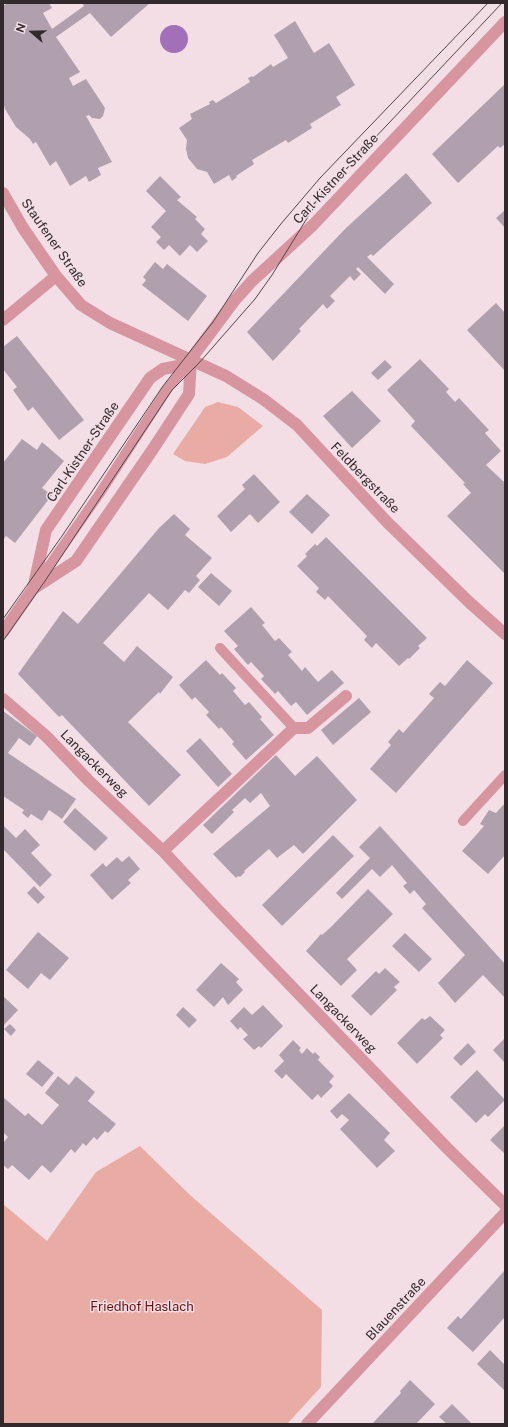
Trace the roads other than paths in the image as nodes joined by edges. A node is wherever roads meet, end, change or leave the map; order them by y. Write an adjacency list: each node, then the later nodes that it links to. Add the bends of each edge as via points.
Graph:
1 (505, 22): 5 (street, Carl-Kistner-Straße, via 313,225 252,281)
2 (3, 193): 3 (street, Staufener Straße)
3 (56, 276): 4 (street); 5 (street, Staufener Straße, via 91,313)
4 (3, 320)
5 (192, 359): 6 (lane, via 168,388 100,493); 6 (street, Carl-Kistner-Straße, via 189,394 76,560); 6 (street, Carl-Kistner-Straße, via 178,366 163,369 150,378 46,530); 8 (street, Feldbergstraße, via 263,399 296,425 387,522)
6 (33, 589): 7 (street, Carl-Kistner-Straße)
7 (3, 632)
8 (505, 634)
9 (220, 648): 12 (lane)
10 (346, 696): 12 (street, via 308,728)
11 (3, 699): 15 (street, Langackerweg, via 46,736)
12 (294, 728): 15 (street)
13 (505, 776): 14 (lane)
14 (463, 821)
15 (163, 850): 16 (street, Langackerweg, via 218,911)
16 (505, 1205)
17 (505, 1213): 18 (street, Blauenstraße)
18 (307, 1424)

